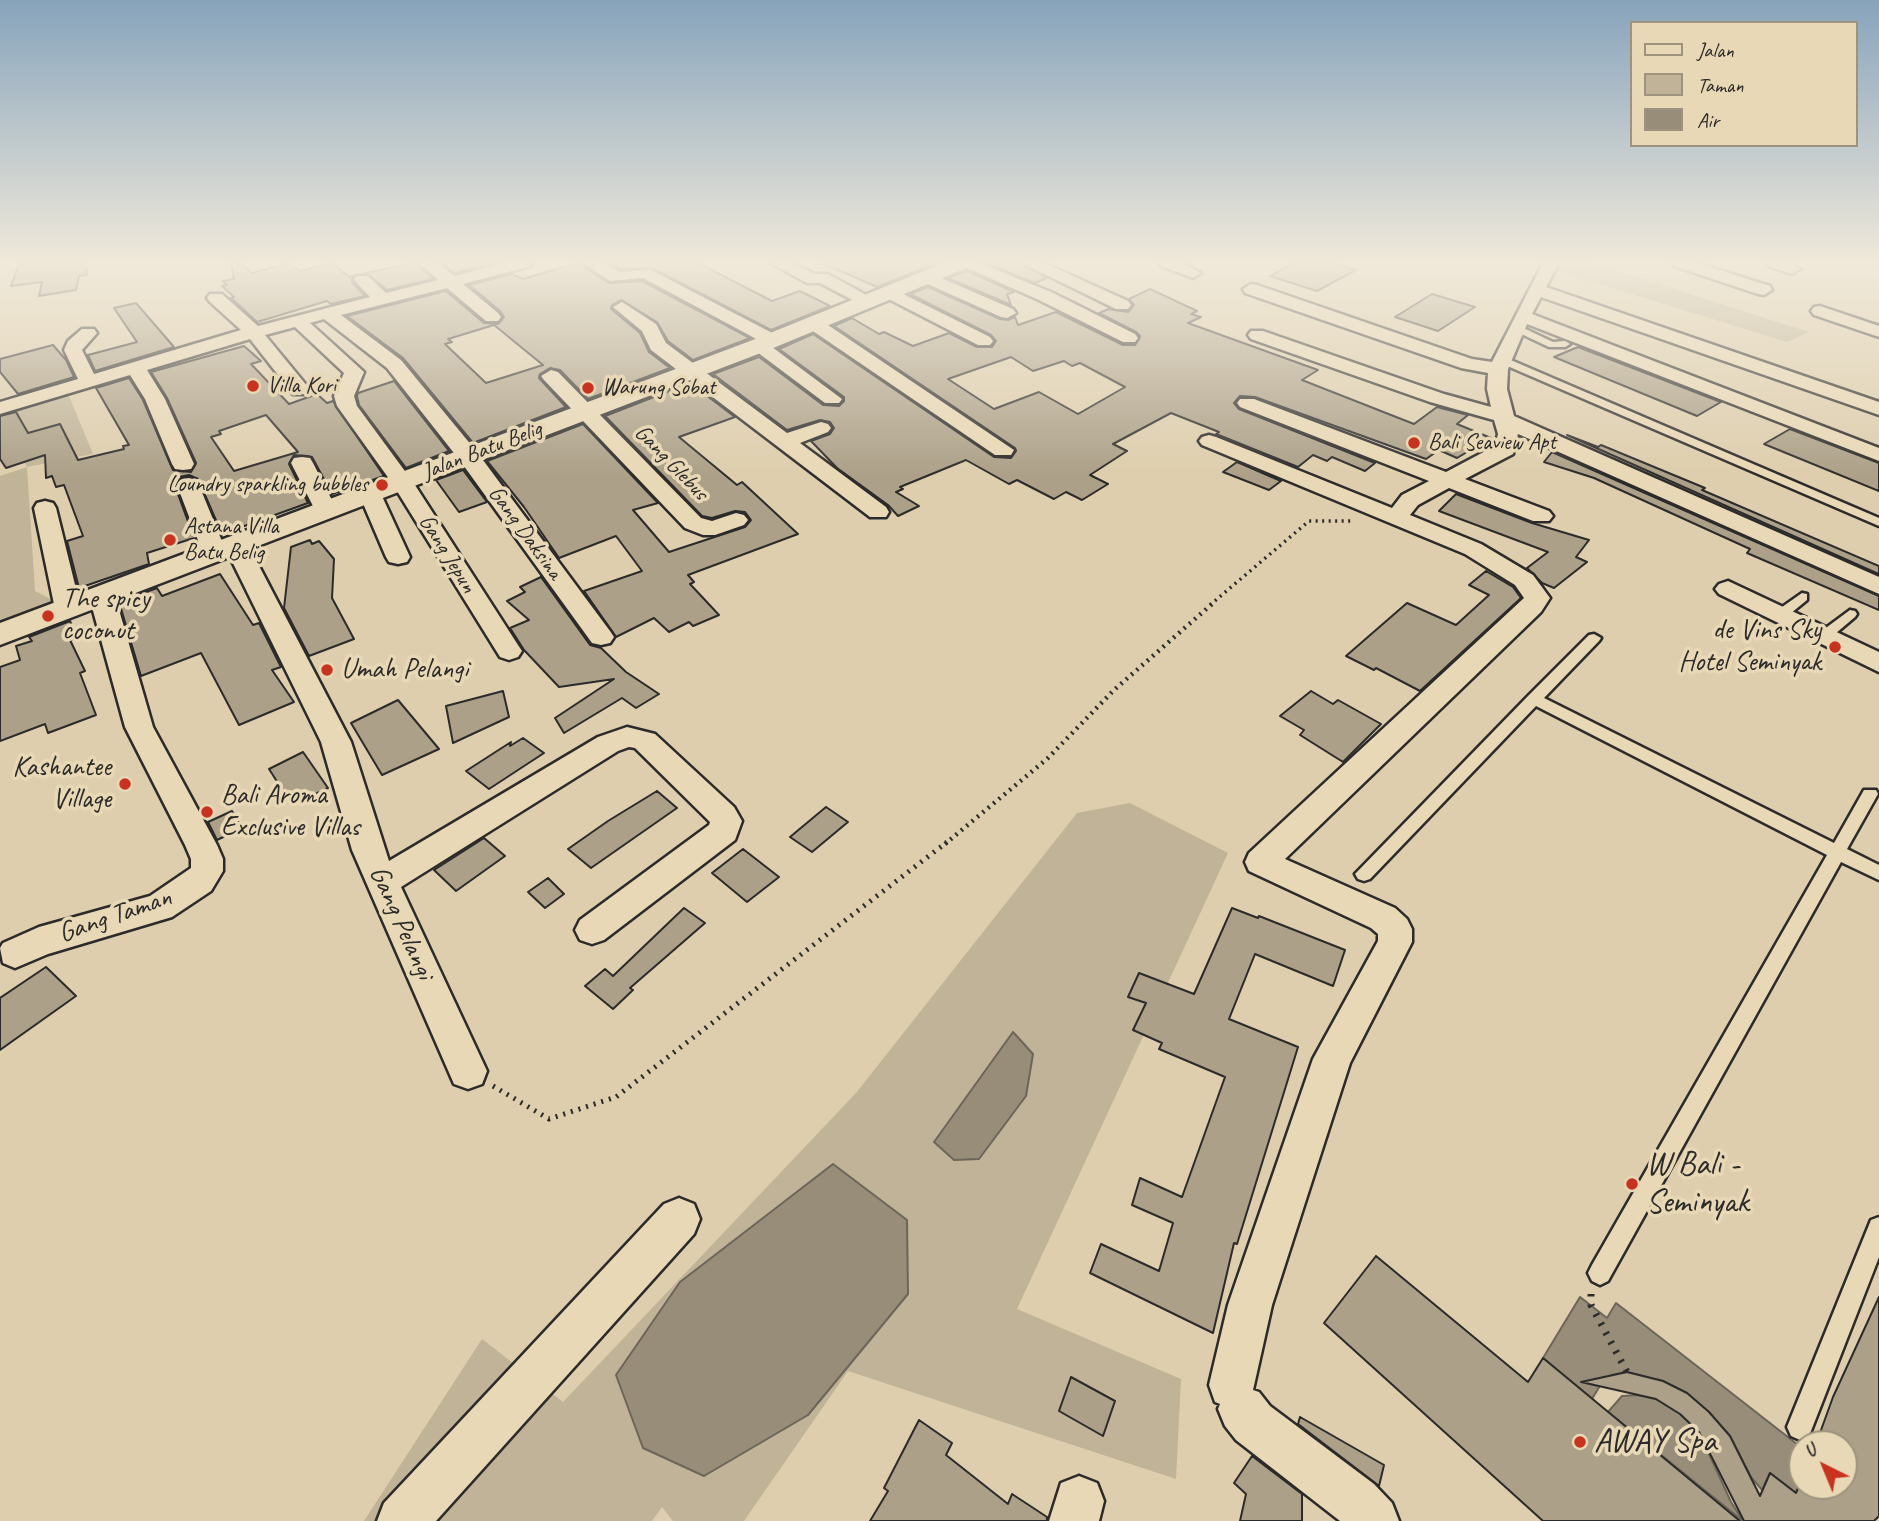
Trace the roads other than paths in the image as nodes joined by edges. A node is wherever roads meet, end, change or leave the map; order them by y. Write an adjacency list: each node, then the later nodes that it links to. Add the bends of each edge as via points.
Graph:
1 (87, 334): 26 (street, via 73,350)
2 (247, 334): 23 (street)
3 (256, 334): 27 (street)
4 (312, 334): 42 (street, Gang Jepun, via 354,372 344,396 347,406)
5 (354, 334): 39 (street, Gang Daksina, via 394,364)
6 (653, 334): 24 (street, via 659,346)
7 (750, 334): 20 (street)
8 (787, 334): 20 (street, Jalan Batu Belig)
9 (829, 334): 37 (street)
10 (968, 334): 19 (street)
11 (1121, 334): 18 (street)
12 (1381, 334): 22 (street, via 1468,364)
13 (1513, 334): 22 (street)
14 (1536, 334): 21 (lane, via 1552,345)
15 (1551, 334): 38 (street)
16 (1663, 334): 31 (street)
17 (1257, 335): 33 (street)
18 (1129, 338)
19 (984, 341)
20 (765, 343): 24 (street, Jalan Batu Belig); 28 (street)
21 (1565, 344)
22 (1500, 365): 33 (street, via 1497,390); 50 (lane)
23 (135, 367): 26 (street); 51 (street, via 155,399 186,474)
24 (694, 370): 32 (street, Jalan Batu Belig); 35 (street)
25 (551, 376): 32 (street, Gang Glebus)
26 (88, 380): 30 (street)
27 (300, 390)
28 (832, 399)
29 (1247, 403): 41 (street)
30 (0, 408)
31 (1879, 409)
32 (585, 410): 39 (street, Jalan Batu Belig); 49 (street, Gang Glebus, via 693,523 715,528)
33 (1504, 418): 41 (street, via 1505,449); 53 (street)
34 (821, 428): 35 (street)
35 (785, 441): 46 (street)
36 (1209, 441): 48 (street)
37 (1003, 450)
38 (1879, 455)
39 (469, 457): 42 (street, Jalan Batu Belig); 62 (street, Gang Daksina)
40 (302, 463): 45 (street)
41 (1448, 478): 47 (street); 48 (street, via 1410,500)
42 (402, 482): 43 (street, Jalan Batu Belig); 64 (street, Gang Jepun)
43 (370, 494): 45 (street, Jalan Batu Belig); 52 (street)
44 (46, 508): 57 (street)
45 (326, 510): 51 (street, Jalan Batu Belig)
46 (878, 512)
47 (1541, 516)
48 (1396, 519): 80 (street, via 1496,561 1524,580 1537,598 1261,862 1383,918 1395,929 1395,942 1332,1059 1251,1305 1237,1397 1253,1423)
49 (736, 520)
50 (1879, 522)
51 (225, 547): 55 (street, Jalan Batu Belig); 71 (street, Gang Pelangi, via 336,742)
52 (398, 557)
53 (1879, 586)
54 (1728, 589): 59 (street)
55 (102, 596): 57 (street, Jalan Batu Belig); 73 (street, Gang Taman, via 139,727 201,845 207,871 199,882 160,906)
56 (1802, 597): 59 (lane)
57 (68, 609): 60 (street, Jalan Batu Belig)
58 (1850, 614): 61 (lane)
59 (1780, 615): 61 (street)
60 (0, 635)
61 (1824, 636): 65 (street)
62 (601, 637)
63 (1594, 638): 66 (lane)
64 (509, 651)
65 (1879, 663)
66 (1534, 699): 68 (lane); 70 (lane)
67 (1870, 793): 68 (lane)
68 (1837, 852): 69 (lane); 77 (lane)
69 (1879, 873)
70 (1364, 874)
71 (382, 882): 72 (street, via 608,744 636,738 645,741 723,815 724,831); 74 (street, Gang Pelangi)
72 (592, 930)
73 (15, 953)
74 (468, 1071)
75 (679, 1219): 79 (street)
76 (1879, 1228): 78 (lane)
77 (1600, 1273)
78 (1800, 1427)
79 (402, 1521)
80 (1374, 1521)

